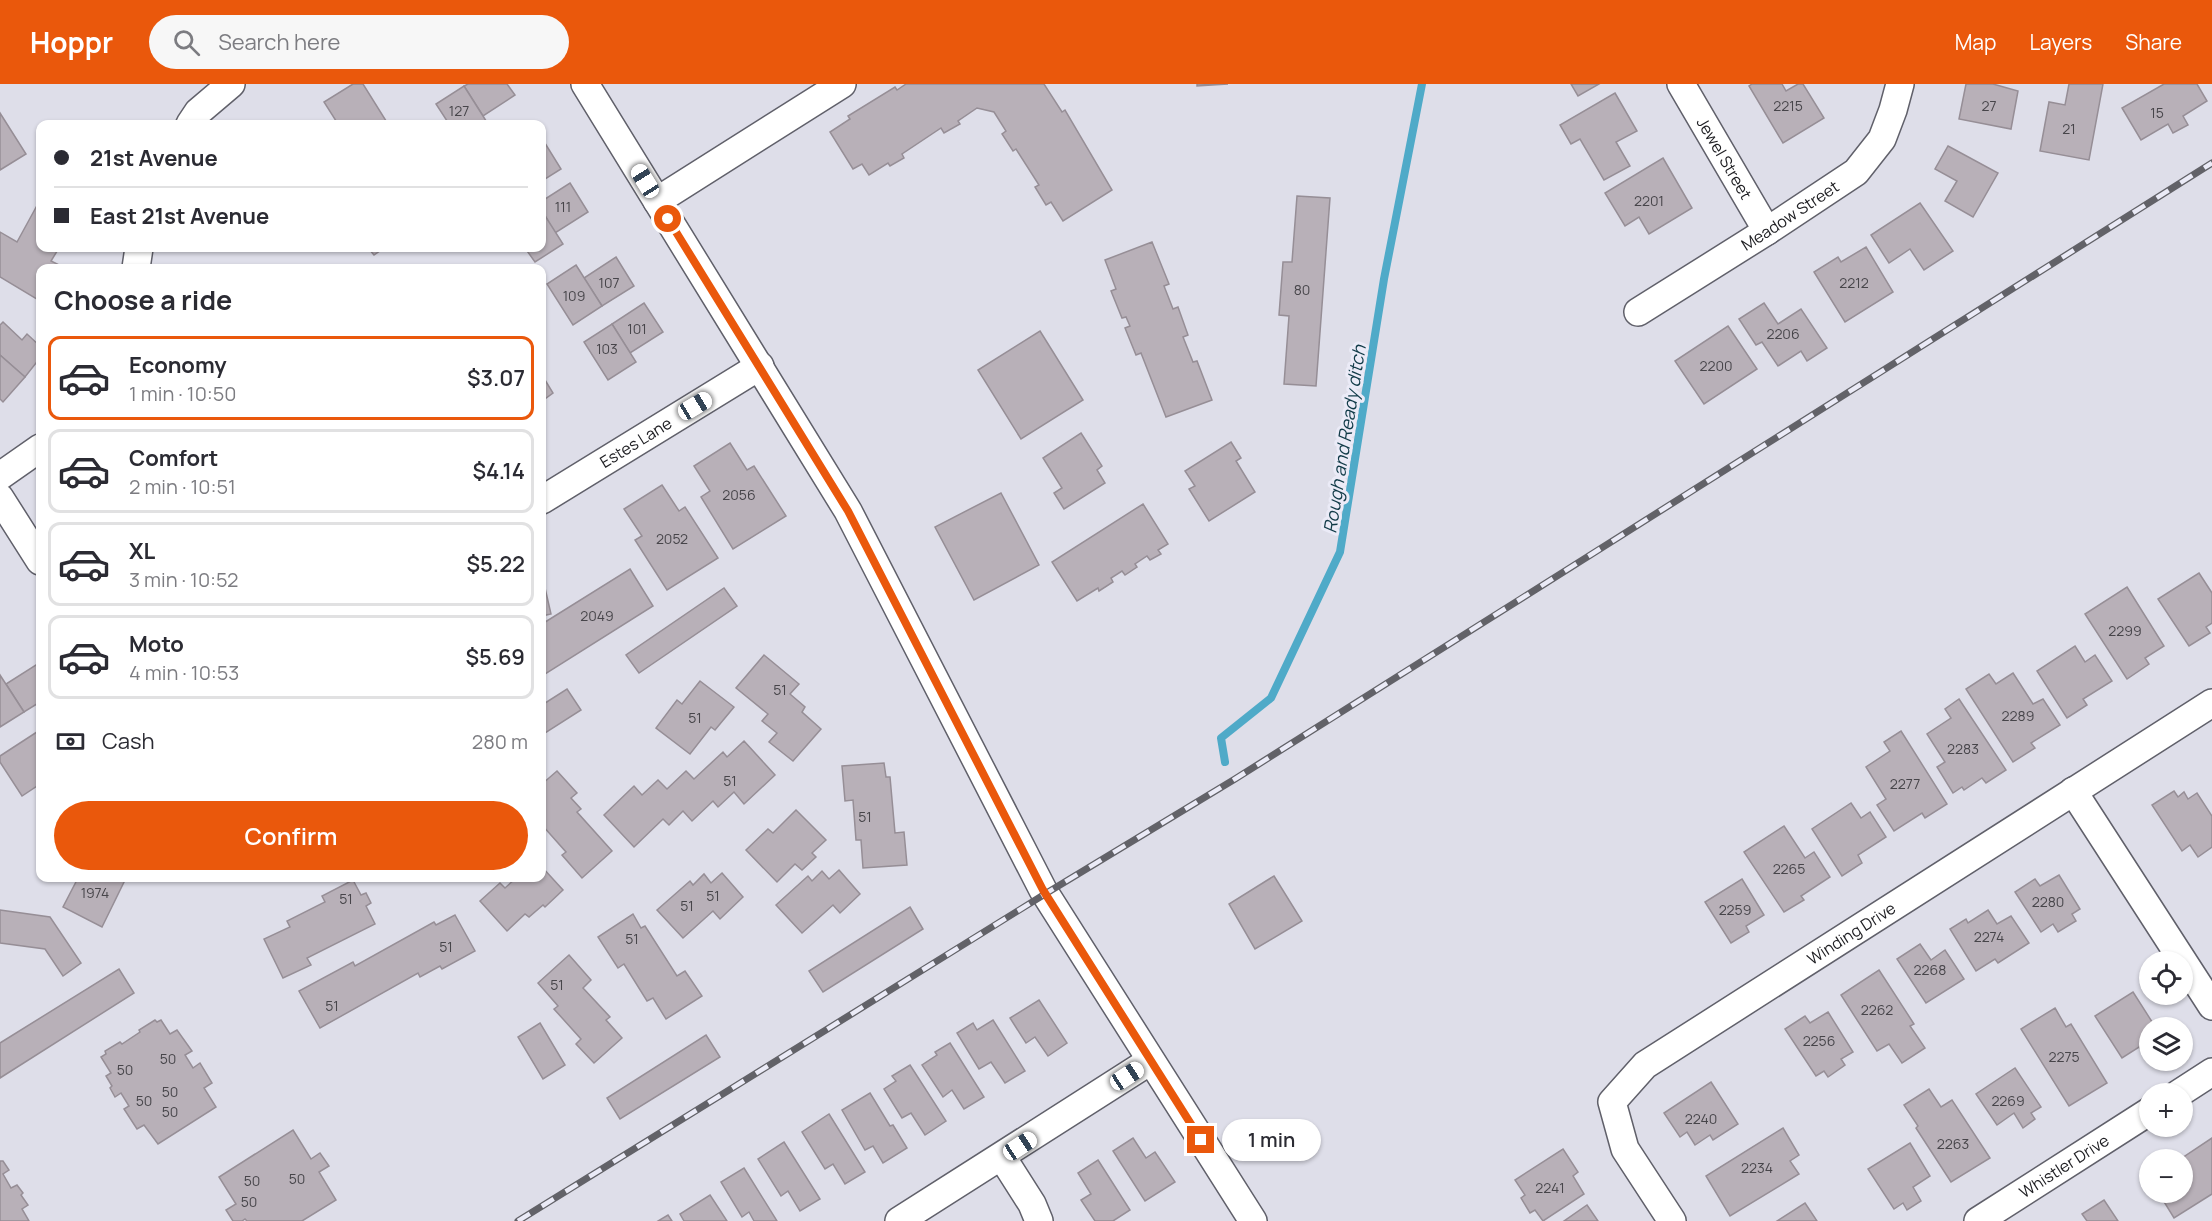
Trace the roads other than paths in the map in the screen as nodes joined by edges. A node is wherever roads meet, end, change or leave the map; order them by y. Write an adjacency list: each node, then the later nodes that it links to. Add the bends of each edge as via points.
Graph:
1 (231, 84): 6 (street)
2 (585, 84): 7 (street)
3 (842, 84): 7 (street)
4 (1681, 84): 8 (street, Jewel Street)
5 (1900, 84): 8 (street, Meadow Street, via 1882,139 1856,172)
6 (193, 120)
7 (657, 201): 10 (street)
8 (1767, 231): 9 (street, Meadow Street)
9 (1638, 312)
10 (760, 366): 14 (street, Estes Lane); 19 (street, via 848,511 1043,890)
11 (36, 451): 12 (street)
12 (0, 476)
13 (0, 498): 15 (street)
14 (546, 498)
15 (36, 555)
16 (2212, 703): 17 (street, Winding Drive)
17 (2073, 791): 18 (street); 27 (street, Winding Drive, via 1646,1065 1612,1102 1625,1149)
18 (2212, 1006)
19 (1150, 1061): 23 (street); 26 (street)
20 (2212, 1072): 21 (street)
21 (2193, 1084)
22 (2139, 1118): 28 (street, Whistler Drive)
23 (1002, 1157): 24 (street); 25 (street)
24 (899, 1221)
25 (1039, 1221)
26 (1253, 1221)
27 (1672, 1221)
28 (1978, 1221)

